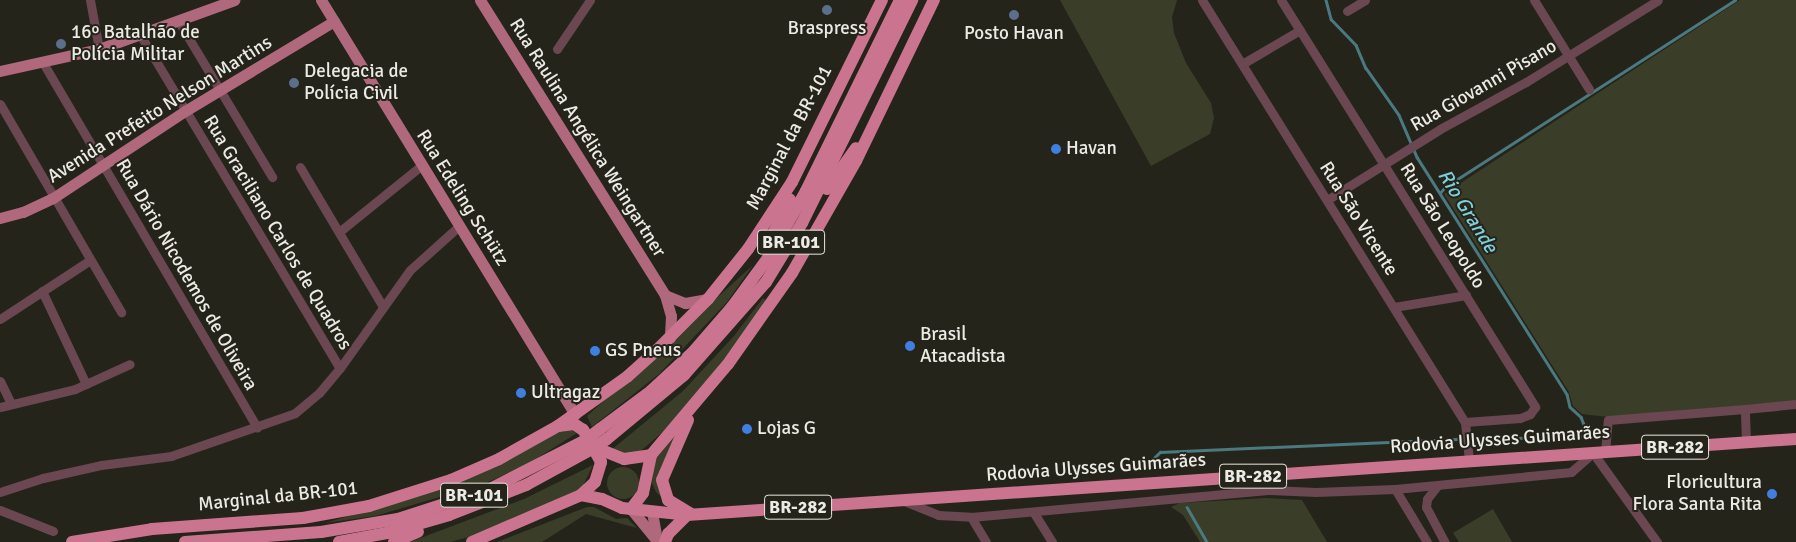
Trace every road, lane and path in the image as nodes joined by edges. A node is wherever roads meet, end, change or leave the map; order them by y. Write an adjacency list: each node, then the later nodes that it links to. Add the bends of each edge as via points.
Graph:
1 (90, 0): 21 (street)
2 (234, 0): 15 (main road)
3 (320, 0): 17 (main road, Rua Edeling Schütz)
4 (480, 0): 47 (main road, Rua Raulina Angélica Weingartner)
5 (590, 0): 22 (street)
6 (882, 0): 32 (highway, Marginal da BR-101)
7 (900, 0): 45 (highway, BR-101, via 795,213)
8 (912, 0): 41 (highway, BR-101)
9 (934, 0): 31 (highway)
10 (1202, 0): 25 (street, Rua São Vicente)
11 (1281, 0): 19 (street, Rua São Leopoldo)
12 (1365, 0): 16 (street)
13 (1534, 0): 23 (street)
14 (1658, 0): 23 (street, Rua Giovanni Pisano)
15 (211, 4): 18 (main road)
16 (1347, 11)
17 (334, 21): 28 (main road, Avenida Prefeito Nelson Martins); 34 (main road, Rua Edeling Schütz)
18 (179, 22): 20 (main road); 28 (street)
19 (1300, 30): 25 (street); 33 (street, Rua São Leopoldo)
20 (141, 36): 21 (main road); 30 (street, Rua Graciliano Carlos de Quadros)
21 (99, 49): 24 (main road)
22 (557, 49)
23 (1568, 56): 27 (street); 33 (street, Rua Giovanni Pisano)
24 (42, 62): 26 (main road); 35 (street, Rua Dário Nicodemos de Oliveira)
25 (1242, 64): 39 (street, Rua São Vicente)
26 (0, 71)
27 (1589, 89)
28 (218, 92): 30 (main road, Avenida Prefeito Nelson Martins); 37 (street)
29 (0, 104): 38 (street)
30 (186, 112): 35 (main road, Avenida Prefeito Nelson Martins); 56 (street, Rua Graciliano Carlos de Quadros)
31 (875, 121): 41 (highway); 63 (highway, via 856,161 778,293)
32 (816, 134): 45 (highway, via 800,179); 49 (highway, Marginal da BR-101, via 774,212)
33 (1384, 164): 39 (street, Rua Giovanni Pisano); 48 (street, Rua São Leopoldo)
34 (422, 165): 42 (main road, Rua Edeling Schütz); 43 (street)
35 (103, 166): 38 (main road, Avenida Prefeito Nelson Martins); 68 (street, Rua Dário Nicodemos de Oliveira)
36 (300, 167): 43 (street)
37 (272, 177)
38 (53, 198): 40 (main road, Avenida Prefeito Nelson Martins, via 23,212); 44 (street)
39 (1328, 200): 51 (street, Rua São Vicente)
40 (0, 218)
41 (802, 223): 70 (highway, BR-101, via 766,282 705,354 664,394)
42 (459, 226): 50 (street, via 410,270); 65 (main road, Rua Edeling Schütz)
43 (339, 232): 50 (street)
44 (90, 260): 46 (street); 52 (street)
45 (749, 284): 70 (highway, BR-101, via 683,362)
46 (42, 291): 53 (street); 58 (street)
47 (665, 295): 49 (main road, via 685,303); 54 (main road, Rua Raulina Angélica Weingartner, via 672,316)
48 (1466, 295): 51 (street); 66 (street, Rua São Leopoldo, via 1535,407 1530,414 1520,418)
49 (708, 299): 54 (highway, Marginal da BR-101)
50 (382, 305): 56 (street)
51 (1394, 307): 66 (street, Rua São Vicente)
52 (121, 312)
53 (0, 319)
54 (670, 338): 59 (highway, Marginal da BR-101)
55 (130, 364): 58 (street)
56 (340, 368): 68 (street, via 302,408)
57 (0, 381): 60 (street)
58 (86, 384): 60 (street)
59 (593, 402): 65 (highway, Marginal da BR-101); 70 (highway, via 585,416)
60 (11, 404): 62 (street)
61 (1796, 404): 64 (street)
62 (0, 407)
63 (694, 407): 74 (highway); 88 (highway, via 662,480 664,494 672,504)
64 (1745, 409): 71 (street); 73 (street, via 1608,420)
65 (575, 414): 67 (highway, Marginal da BR-101)
66 (1465, 422): 75 (street, Rua São Vicente)
67 (558, 426): 81 (highway, via 579,426 601,462 594,482); 90 (highway, Marginal da BR-101, via 499,459 412,494 334,513)
68 (257, 428): 79 (street, via 172,456 94,466)
69 (1796, 439): 71 (highway, Rodovia Ulysses Guimarães / BR-282)
70 (604, 440): 72 (highway, BR-101, bridge); 74 (highway, via 624,459); 83 (highway, via 608,462 602,490)
71 (1746, 442): 73 (highway, Rodovia Ulysses Guimarães / BR-282)
72 (587, 446): 80 (highway, BR-101); 91 (highway, BR-101, via 488,490 429,510)
73 (1599, 452): 75 (highway, Rodovia Ulysses Guimarães / BR-282); 77 (street, via 1570,472); 103 (street)
74 (651, 455): 76 (highway)
75 (1469, 460): 82 (highway, Rodovia Ulysses Guimarães / BR-282)
76 (645, 486): 84 (highway); 86 (highway)
77 (1438, 486): 78 (street); 102 (street, via 1427,499 1426,506)
78 (1394, 489): 87 (street, via 1268,490 1154,498); 101 (street)
79 (0, 492)
80 (506, 494): 95 (highway, BR-101, via 414,527); 96 (highway)
81 (581, 495): 83 (highway, Rodovia Ulysses Guimarães / BR-282); 97 (highway)
82 (900, 500): 88 (highway, Rodovia Ulysses Guimarães / BR-282); 89 (street, via 938,515)
83 (608, 502): 84 (highway, Rodovia Ulysses Guimarães / BR-282)
84 (631, 509): 86 (highway, Rodovia Ulysses Guimarães / BR-282); 98 (main road)
85 (0, 510): 92 (street)
86 (652, 512): 88 (highway, Rodovia Ulysses Guimarães / BR-282); 98 (main road)
87 (1034, 513): 89 (street); 100 (street)
88 (691, 515): 98 (highway)
89 (971, 517): 99 (street)
90 (259, 522): 91 (highway); 93 (highway, Marginal da BR-101, via 152,529)
91 (355, 528): 94 (highway, BR-101)
92 (53, 531)
93 (72, 542)
94 (185, 542)
95 (339, 542)
96 (394, 542)
97 (472, 542)
98 (660, 542)
99 (986, 542)
100 (1052, 542)
101 (1427, 542)
102 (1445, 542)
103 (1657, 542)

